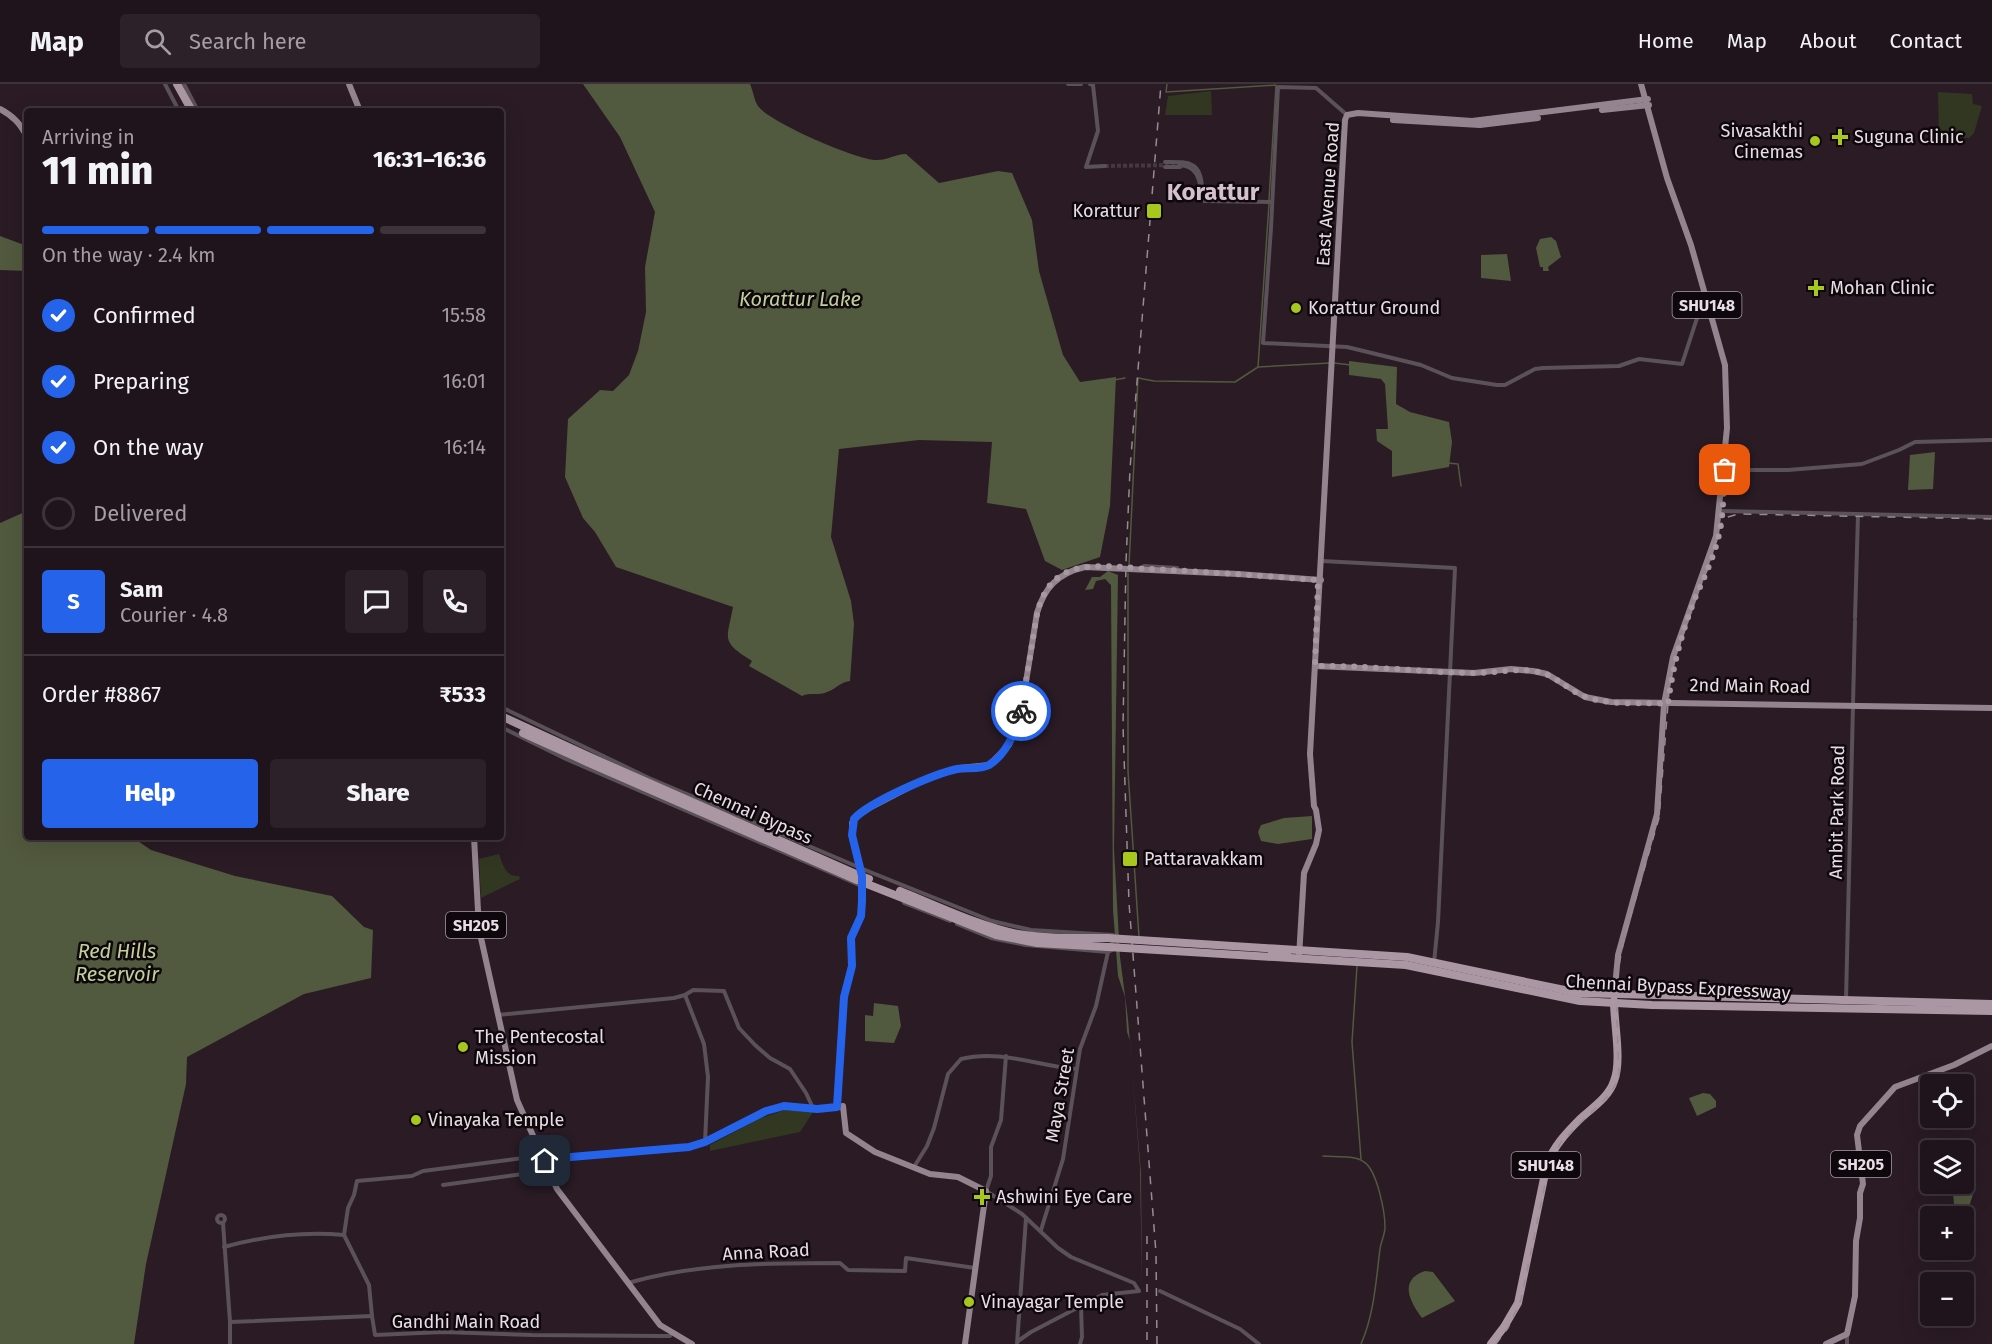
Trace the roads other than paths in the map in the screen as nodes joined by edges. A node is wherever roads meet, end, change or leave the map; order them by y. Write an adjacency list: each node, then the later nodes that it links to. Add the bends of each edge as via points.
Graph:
1 (165, 84): 12 (street)
2 (172, 84): 13 (highway)
3 (177, 84): 14 (highway)
4 (184, 84): 15 (street)
5 (349, 84): 16 (main road)
6 (1068, 84): 7 (street)
7 (1081, 84)
8 (1090, 84): 22 (street, via 1098,131 1086,167)
9 (1643, 84): 10 (main road, SHU148)
10 (1647, 102): 18 (main road, East Avenue Road, via 1472,121); 25 (main road, SHU148)
11 (0, 108): 19 (main road, via 17,118)
12 (177, 108)
13 (184, 108)
14 (190, 108)
15 (196, 108)
16 (359, 108)
17 (1347, 115): 18 (main road, East Avenue Road); 24 (street, via 1316,88 1278,87); 26 (main road, East Avenue Road)
18 (1360, 115): 26 (main road, East Avenue Road, via 1351,118 1347,125)
19 (24, 129)
20 (1165, 164): 23 (street, via 1191,169)
21 (1179, 165): 23 (street, via 1192,168)
22 (1105, 166)
23 (1201, 192): 24 (street, via 1204,201)
24 (1269, 202): 26 (street, via 1263,343)
25 (1708, 303): 26 (street, via 1700,309 1682,364 1639,359 1619,366 1535,369 1504,385 1452,378 1421,365); 29 (main road, SHU148, via 1726,375)
26 (1334, 346): 28 (main road, East Avenue Road)
27 (1992, 440): 29 (street, via 1915,442 1862,464 1788,471)
28 (1329, 441): 33 (main road); 35 (main road)
29 (1724, 470): 30 (main road, SHU148)
30 (1722, 511): 31 (street); 38 (main road, SHU148)
31 (1858, 515): 32 (street); 39 (street, Ambit Park Road)
32 (1992, 517)
33 (1322, 561): 35 (main road); 37 (street, via 1455,568)
34 (1249, 575): 34 (street, via 1142,570 1144,566); 35 (main road); 46 (main road, bridge, via 1085,567 1063,574 1041,600 1021,713 1008,745 989,765 960,768 923,780 856,817 852,835)
35 (1320, 578): 36 (main road)
36 (1316, 666): 37 (main road, 2nd Main Road); 49 (main road, via 1309,768 1319,834 1305,870)
37 (1450, 673): 38 (main road, 2nd Main Road, via 1533,671 1592,699); 50 (street)
38 (1665, 702): 39 (main road, 2nd Main Road); 52 (main road, SHU148, via 1660,815 1618,955)
39 (1853, 704): 41 (main road, 2nd Main Road); 53 (street, Ambit Park Road)
40 (504, 708): 46 (street)
41 (1992, 708)
42 (504, 717): 46 (highway, Chennai Bypass)
43 (504, 723): 46 (highway, Chennai Bypass, via 597,767)
44 (504, 728): 46 (street, via 566,759)
45 (473, 840): 55 (main road, SH205, via 476,929)
46 (861, 877): 47 (street, via 992,921); 47 (highway, Chennai Bypass, via 997,931); 47 (street, via 991,938 1030,946); 59 (main road, via 861,916 851,938 852,966 844,997)
47 (1108, 943): 48 (highway, bridge); 54 (highway, Chennai Bypass Expressway, bridge, via 1407,957 1580,993); 58 (street, Maya Street, via 1096,1006)
48 (1287, 955): 48 (main road, via 1284,959 1152,950 1153,940 1284,948); 49 (main road)
49 (1301, 956): 50 (main road, via 1398,960)
50 (1433, 966): 52 (main road, via 1567,997)
51 (685, 995): 55 (street); 60 (street, via 693,990 724,991 739,1028 756,1047 790,1069); 61 (street, via 704,1044 708,1077)
52 (1616, 999): 53 (main road); 88 (highway, SHU148, via 1615,1079 1609,1091 1551,1155 1518,1303); 89 (highway, SHU148, via 1619,1080 1609,1096 1557,1149 1522,1299)
53 (1846, 1005): 54 (main road)
54 (1992, 1008)
55 (495, 1013): 62 (main road, via 512,1100); 63 (main road, SH205, via 517,1100)
56 (1992, 1046): 80 (main road, SH205, via 1895,1087 1860,1126 1857,1135 1863,1184)
57 (1006, 1056): 58 (street); 64 (street, via 961,1059 951,1069 934,1128); 67 (street, via 1001,1120 991,1147 992,1176)
58 (1076, 1069): 70 (street, Maya Street, via 1063,1159)
59 (840, 1107): 60 (street); 64 (main road, via 846,1132 875,1152)
60 (813, 1108): 61 (street, via 784,1106 766,1111)
61 (705, 1142): 63 (street, via 689,1147)
62 (538, 1156): 63 (main road); 71 (street, via 357,1181)
63 (543, 1162): 65 (main road); 74 (main road, SH205, via 557,1189)
64 (914, 1167): 67 (main road, via 958,1178)
65 (545, 1171): 66 (street); 79 (main road, SH205, via 556,1194 660,1328)
66 (443, 1185)
67 (986, 1191): 68 (street); 73 (main road)
68 (1026, 1218): 70 (street); 81 (street)
69 (223, 1223): 72 (street)
70 (1041, 1230): 76 (street, via 1071,1257 1134,1283 1139,1291 1102,1295)
71 (344, 1235): 72 (street, via 262,1237); 77 (street, via 369,1285)
72 (224, 1247): 78 (street)
73 (975, 1268): 74 (street, Anna Road, via 906,1258 905,1271 849,1270 840,1263 774,1263 680,1271); 85 (main road)
74 (628, 1283): 79 (main road, SH205)
75 (1160, 1291): 87 (street, via 1243,1330)
76 (1081, 1306): 81 (street); 86 (street)
77 (372, 1316): 78 (street, Gandhi Main Road); 79 (street, Gandhi Main Road, via 375,1335)
78 (230, 1322): 82 (street)
79 (671, 1334): 83 (main road, SH205); 84 (main road, SH205)
80 (1847, 1334): 90 (main road); 91 (street)
81 (1017, 1342)
82 (230, 1344)
83 (686, 1344)
84 (692, 1344)
85 (965, 1344)
86 (1080, 1344)
87 (1259, 1344)
88 (1491, 1344)
89 (1498, 1344)
90 (1826, 1344)
91 (1847, 1344)

